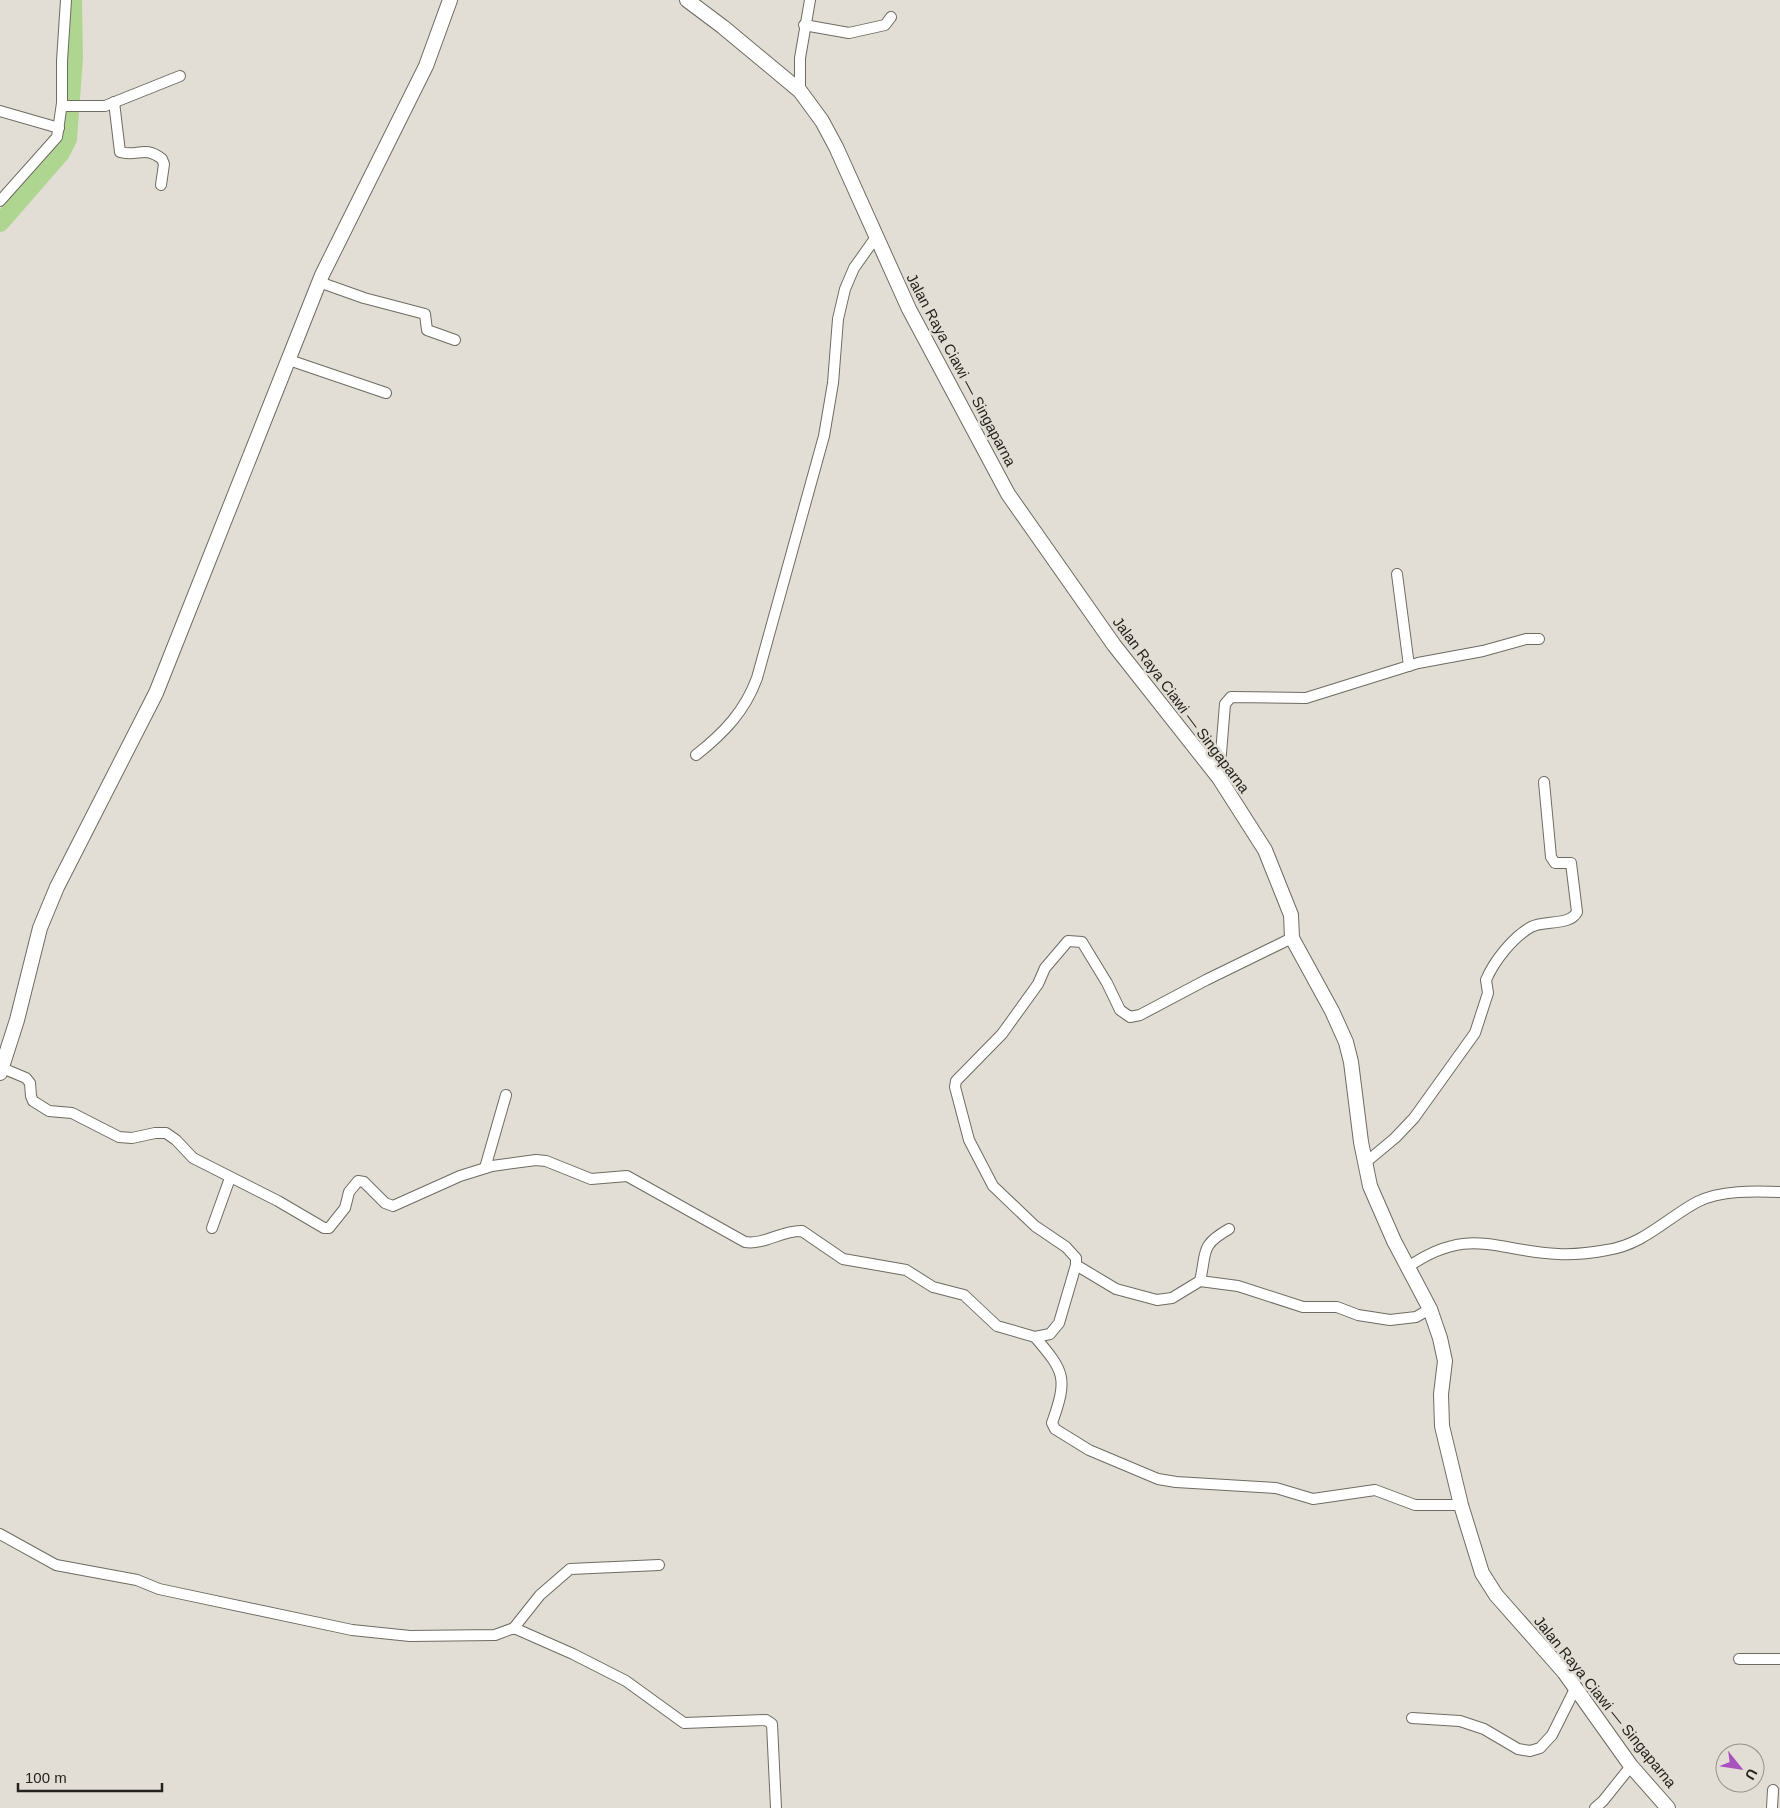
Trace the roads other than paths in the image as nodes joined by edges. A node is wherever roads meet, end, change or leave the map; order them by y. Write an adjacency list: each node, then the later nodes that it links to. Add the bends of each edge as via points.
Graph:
1 (66, 0): 10 (street, via 62,61)
2 (450, 0): 16 (main road, via 426,66)
3 (687, 0): 8 (main road, Jalan Raya Ciawi — Singaparna)
4 (810, 0): 6 (street)
5 (891, 17): 6 (street, via 885,25 849,33)
6 (804, 25): 8 (street)
7 (180, 76): 9 (street)
8 (800, 91): 15 (main road, Jalan Raya Ciawi — Singaparna, via 836,147)
9 (114, 102): 10 (street, via 105,106); 13 (street, via 120,152 147,150 162,159)
10 (71, 106): 12 (street)
11 (0, 111): 12 (street)
12 (59, 128): 14 (street, via 57,137 41,158)
13 (161, 185)
14 (1, 198)
15 (876, 237): 23 (street, via 854,268 845,289 838,319 833,383 824,436 758,678 730,726); 24 (main road, Jalan Raya Ciawi — Singaparna, via 909,309 1008,494 1114,645)
16 (319, 282): 17 (street, via 390,306 418,310 425,314 427,330); 18 (main road)
17 (455, 340)
18 (288, 360): 19 (street); 27 (main road, via 156,694 57,887 40,928)
19 (386, 393)
20 (1397, 574): 22 (street)
21 (1539, 639): 22 (street, via 1526,639)
22 (1409, 666): 24 (street, via 1306,698 1230,697 1225,704)
23 (696, 755)
24 (1219, 778): 26 (main road, Jalan Raya Ciawi — Singaparna, via 1265,850 1291,915)
25 (1544, 782): 29 (street, via 1551,857 1555,862 1571,862 1577,912 1570,919 1533,926 1520,934 1486,980 1488,993 1475,1033 1414,1118)
26 (1292, 938): 29 (main road, Jalan Raya Ciawi — Singaparna, via 1346,1042); 35 (street, via 1130,1018 1120,1010 1083,943 1068,941 1045,968 1038,984 1002,1034 956,1081 968,1140 989,1180 1034,1226 1072,1252)
27 (1, 1070): 31 (street, via 26,1078 33,1101 49,1111 78,1115 119,1138 166,1133 189,1156)
28 (506, 1095): 30 (street)
29 (1365, 1162): 36 (main road, Jalan Raya Ciawi — Singaparna, via 1381,1214)
30 (485, 1168): 31 (street, via 393,1206 385,1203 364,1182 358,1181 351,1188 341,1215 326,1229); 39 (street, via 536,1160 559,1165 592,1179 628,1176 738,1239 760,1242 802,1231 843,1259 906,1270 933,1287 964,1296 997,1326)
31 (230, 1178): 33 (street)
32 (1780, 1192): 36 (street, via 1716,1196 1699,1201 1638,1242 1610,1250 1557,1254 1492,1243 1465,1242 1429,1253)
33 (212, 1228)
34 (1229, 1229): 37 (street, via 1212,1239 1205,1251)
35 (1076, 1265): 37 (street, via 1116,1289 1157,1300 1172,1298); 39 (street, via 1059,1322 1050,1334)
36 (1408, 1267): 38 (main road, Jalan Raya Ciawi — Singaparna)
37 (1200, 1281): 38 (street, via 1238,1286 1303,1307 1337,1308 1358,1316 1390,1320 1416,1317)
38 (1430, 1309): 40 (main road, Jalan Raya Ciawi — Singaparna, via 1445,1360 1442,1426)
39 (1034, 1338): 40 (street, via 1055,1361 1062,1375 1052,1423 1055,1429 1088,1450 1153,1476 1176,1482 1276,1488 1310,1498 1375,1490 1415,1505)
40 (1461, 1505): 46 (main road, Jalan Raya Ciawi — Singaparna, via 1482,1573 1496,1595)
41 (0, 1534): 43 (street, via 56,1565 137,1580 160,1589 352,1630 410,1636 495,1635)
42 (659, 1565): 43 (street, via 570,1569 540,1595)
43 (513, 1628): 50 (street, via 626,1682 684,1722 766,1720 772,1724)
44 (1739, 1659): 45 (street)
45 (1780, 1659)
46 (1575, 1688): 47 (street, via 1552,1735 1540,1748 1530,1751 1518,1749 1484,1729 1460,1721); 48 (main road, Jalan Raya Ciawi — Singaparna)
47 (1412, 1718)
48 (1631, 1766): 51 (street); 52 (main road, Jalan Raya Ciawi — Singaparna)
49 (1773, 1790): 53 (street)
50 (776, 1808)
51 (1595, 1808)
52 (1668, 1808)
53 (1772, 1808)

